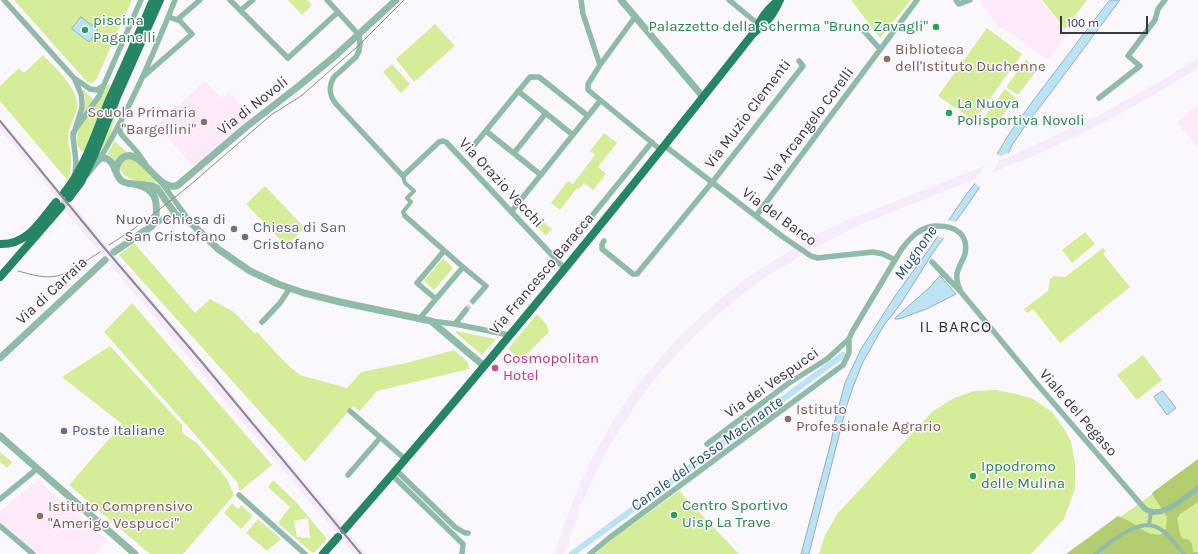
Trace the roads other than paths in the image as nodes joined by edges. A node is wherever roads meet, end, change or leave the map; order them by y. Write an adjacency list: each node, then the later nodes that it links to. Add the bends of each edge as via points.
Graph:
1 (4, 0): 31 (street)
2 (142, 0): 32 (street)
3 (154, 0): 53 (main road, via 87,157)
4 (160, 0): 51 (main road)
5 (176, 0): 22 (street)
6 (200, 0): 23 (street)
7 (230, 0): 19 (street)
8 (253, 0): 19 (street)
9 (327, 0): 20 (street)
10 (396, 0): 26 (street, Via di Novoli)
11 (581, 0): 29 (street, via 583,14)
12 (729, 0): 24 (street)
13 (780, 0): 24 (main road, Via Francesco Baracca, via 765,24)
14 (917, 0): 27 (street, Via Arcangelo Corelli)
15 (956, 0): 16 (street, via 959,4)
16 (970, 0)
17 (1165, 0): 35 (street, via 1158,9 1155,20 1128,56 1140,66)
18 (622, 1): 21 (street)
19 (242, 10): 20 (street, via 288,58)
20 (338, 12): 26 (street)
21 (635, 16): 29 (street); 34 (street)
22 (169, 17): 23 (street); 30 (street)
23 (178, 20): 30 (street, via 192,34)
24 (757, 27): 34 (main road, Via Francesco Baracca)
25 (862, 29): 27 (street)
26 (359, 35): 52 (street, via 358,56 333,79 330,91 334,102); 54 (street, Via di Novoli, via 178,185 174,187)
27 (880, 49): 59 (street, Via Arcangelo Corelli)
28 (799, 61): 55 (street, Via Muzio Clementi, via 803,66)
29 (600, 65): 36 (street, Via del Barco, via 587,87)
30 (143, 76): 39 (street)
31 (74, 78): 32 (street, via 90,89 97,90); 41 (street, via 81,94 82,108)
32 (104, 86): 41 (street)
33 (518, 90): 37 (street); 38 (street, via 530,77 539,77); 40 (street)
34 (703, 97): 45 (main road, Via Francesco Baracca)
35 (1099, 98)
36 (600, 101): 38 (street); 43 (street, Via del Barco)
37 (546, 113): 42 (street); 46 (street)
38 (588, 116): 42 (street)
39 (119, 126): 47 (street); 48 (street, via 121,134)
40 (486, 131): 44 (street); 46 (street)
41 (73, 135): 53 (street, via 76,162)
42 (574, 135): 50 (street)
43 (652, 142): 45 (street, Via del Barco); 68 (street, Via Francesco Baracca)
44 (475, 144)
45 (663, 148): 55 (street, Via del Barco); 72 (main road, Via Francesco Baracca)
46 (514, 153): 50 (street)
47 (98, 160): 49 (street, via 109,160); 51 (street)
48 (147, 167): 49 (street, via 133,157 127,156 118,162); 54 (street)
49 (116, 172): 56 (street, via 123,182)
50 (542, 175): 57 (street)
51 (84, 176): 53 (main road, via 66,195)
52 (403, 176): 57 (street, Via Orazio Vecchi, via 443,141); 58 (street, via 414,191 407,198 411,202 404,212)
53 (74, 181)
54 (161, 182): 61 (street)
55 (712, 182): 59 (street, Via del Barco); 63 (street, via 637,274 633,274 602,249)
56 (136, 184): 60 (street, via 157,188); 62 (street, via 149,190 155,199 156,212)
57 (511, 212): 68 (street, Via Orazio Vecchi)
58 (405, 216): 65 (street)
59 (756, 216): 69 (street, Via del Barco, via 811,256 818,258 877,252)
60 (180, 217): 61 (street); 62 (street, via 169,217)
61 (191, 223): 74 (street, via 237,263 264,278)
62 (152, 226): 66 (street)
63 (604, 241)
64 (0, 244): 73 (main road, via 19,241 59,204)
65 (444, 251): 71 (street); 76 (street, via 417,284)
66 (114, 252)
67 (105, 260): 85 (street, Via di Carraia)
68 (556, 260): 72 (street, Via Orazio Vecchi)
69 (894, 260): 75 (street, Via dei Vespucci, via 913,236 924,228 934,226 955,229 965,242 957,278); 84 (street, Via dei Vespucci)
70 (932, 262): 75 (street)
71 (463, 267): 76 (street); 77 (street, via 486,286)
72 (564, 269): 83 (main road, Via Francesco Baracca)
73 (0, 277)
74 (290, 288): 79 (street, via 340,302); 81 (street)
75 (960, 292): 98 (street, Viale del Pegaso, via 1138,502)
76 (436, 299): 79 (street)
77 (473, 301)
78 (466, 310): 82 (street)
79 (420, 318): 80 (street)
80 (431, 321): 82 (street); 86 (street)
81 (262, 322)
82 (455, 324): 83 (street)
83 (509, 335): 86 (main road, Via Francesco Baracca)
84 (849, 339): 90 (street, Via dei Vespucci, via 827,359 789,383); 111 (street, Via dei Vespucci, via 849,353 843,365)
85 (0, 358)
86 (484, 366): 91 (main road, Via Francesco Baracca)
87 (350, 411): 89 (street)
88 (0, 436): 92 (street)
89 (380, 438): 91 (street); 94 (street)
90 (707, 444)
91 (405, 459): 93 (main road, Via Francesco Baracca)
92 (37, 468): 97 (street); 107 (street)
93 (394, 472): 99 (street); 100 (street); 103 (main road, Via Francesco Baracca)
94 (348, 475)
95 (1198, 488): 98 (street, via 1164,511)
96 (239, 495): 108 (street)
97 (0, 499)
98 (1151, 512): 102 (street)
99 (449, 521): 100 (street); 104 (street)
100 (443, 524): 110 (street, via 463,544)
101 (0, 526): 106 (street)
102 (1149, 526): 112 (street, via 1132,528); 113 (street, via 1162,530)
103 (344, 530)
104 (468, 533)
105 (338, 537): 109 (main road)
106 (34, 554)
107 (135, 554)
108 (305, 554)
109 (323, 554)
110 (462, 554)
111 (590, 554)
112 (1095, 554)
113 (1184, 554)

